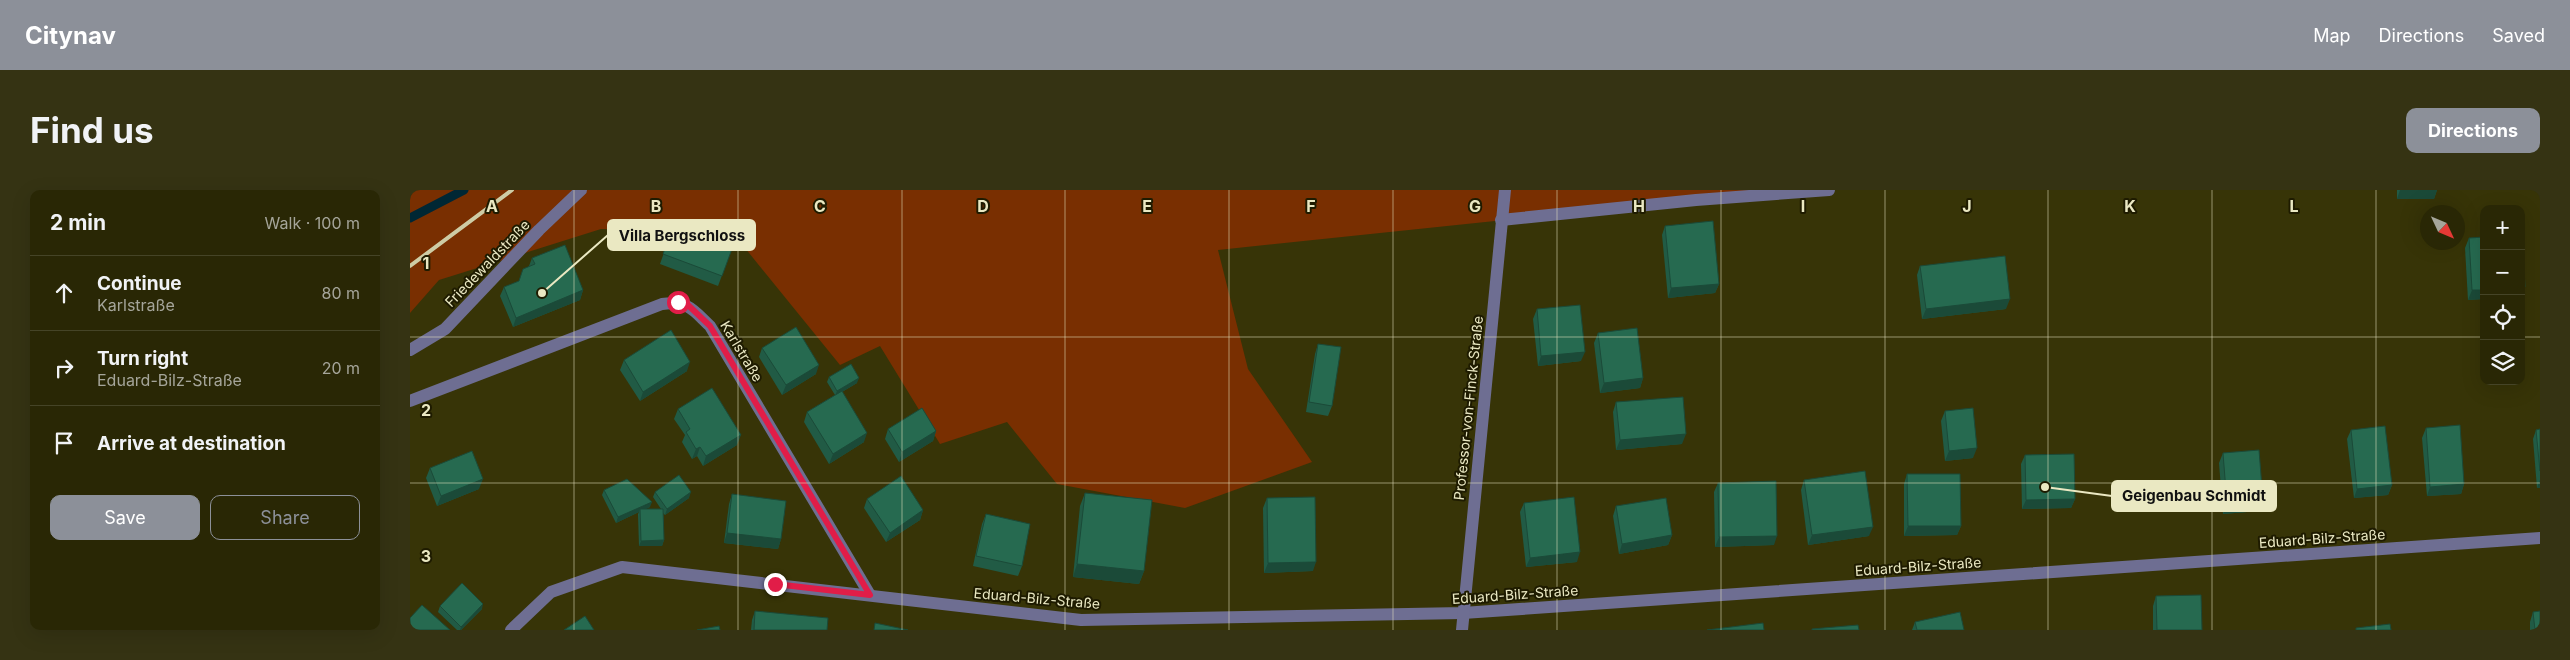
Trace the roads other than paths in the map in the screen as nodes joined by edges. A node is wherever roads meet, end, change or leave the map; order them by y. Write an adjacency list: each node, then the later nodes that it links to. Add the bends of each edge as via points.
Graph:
1 (581, 190): 5 (street, Friedewaldstraße, via 445,329)
2 (1504, 190): 4 (street, Professor-von-Finck-Straße)
3 (1830, 190): 4 (street)
4 (1502, 220): 9 (street, Professor-von-Finck-Straße)
5 (410, 350)
6 (410, 401): 8 (street, Karlstraße, via 662,304 678,302 688,305 710,326)
7 (2540, 538): 9 (street, Eduard-Bilz-Straße)
8 (870, 595): 9 (street, Eduard-Bilz-Straße, via 1081,620); 10 (street, Eduard-Bilz-Straße, via 622,566 551,592)
9 (1463, 613): 11 (street, Professor-von-Finck-Straße)
10 (512, 630)
11 (1462, 630)

